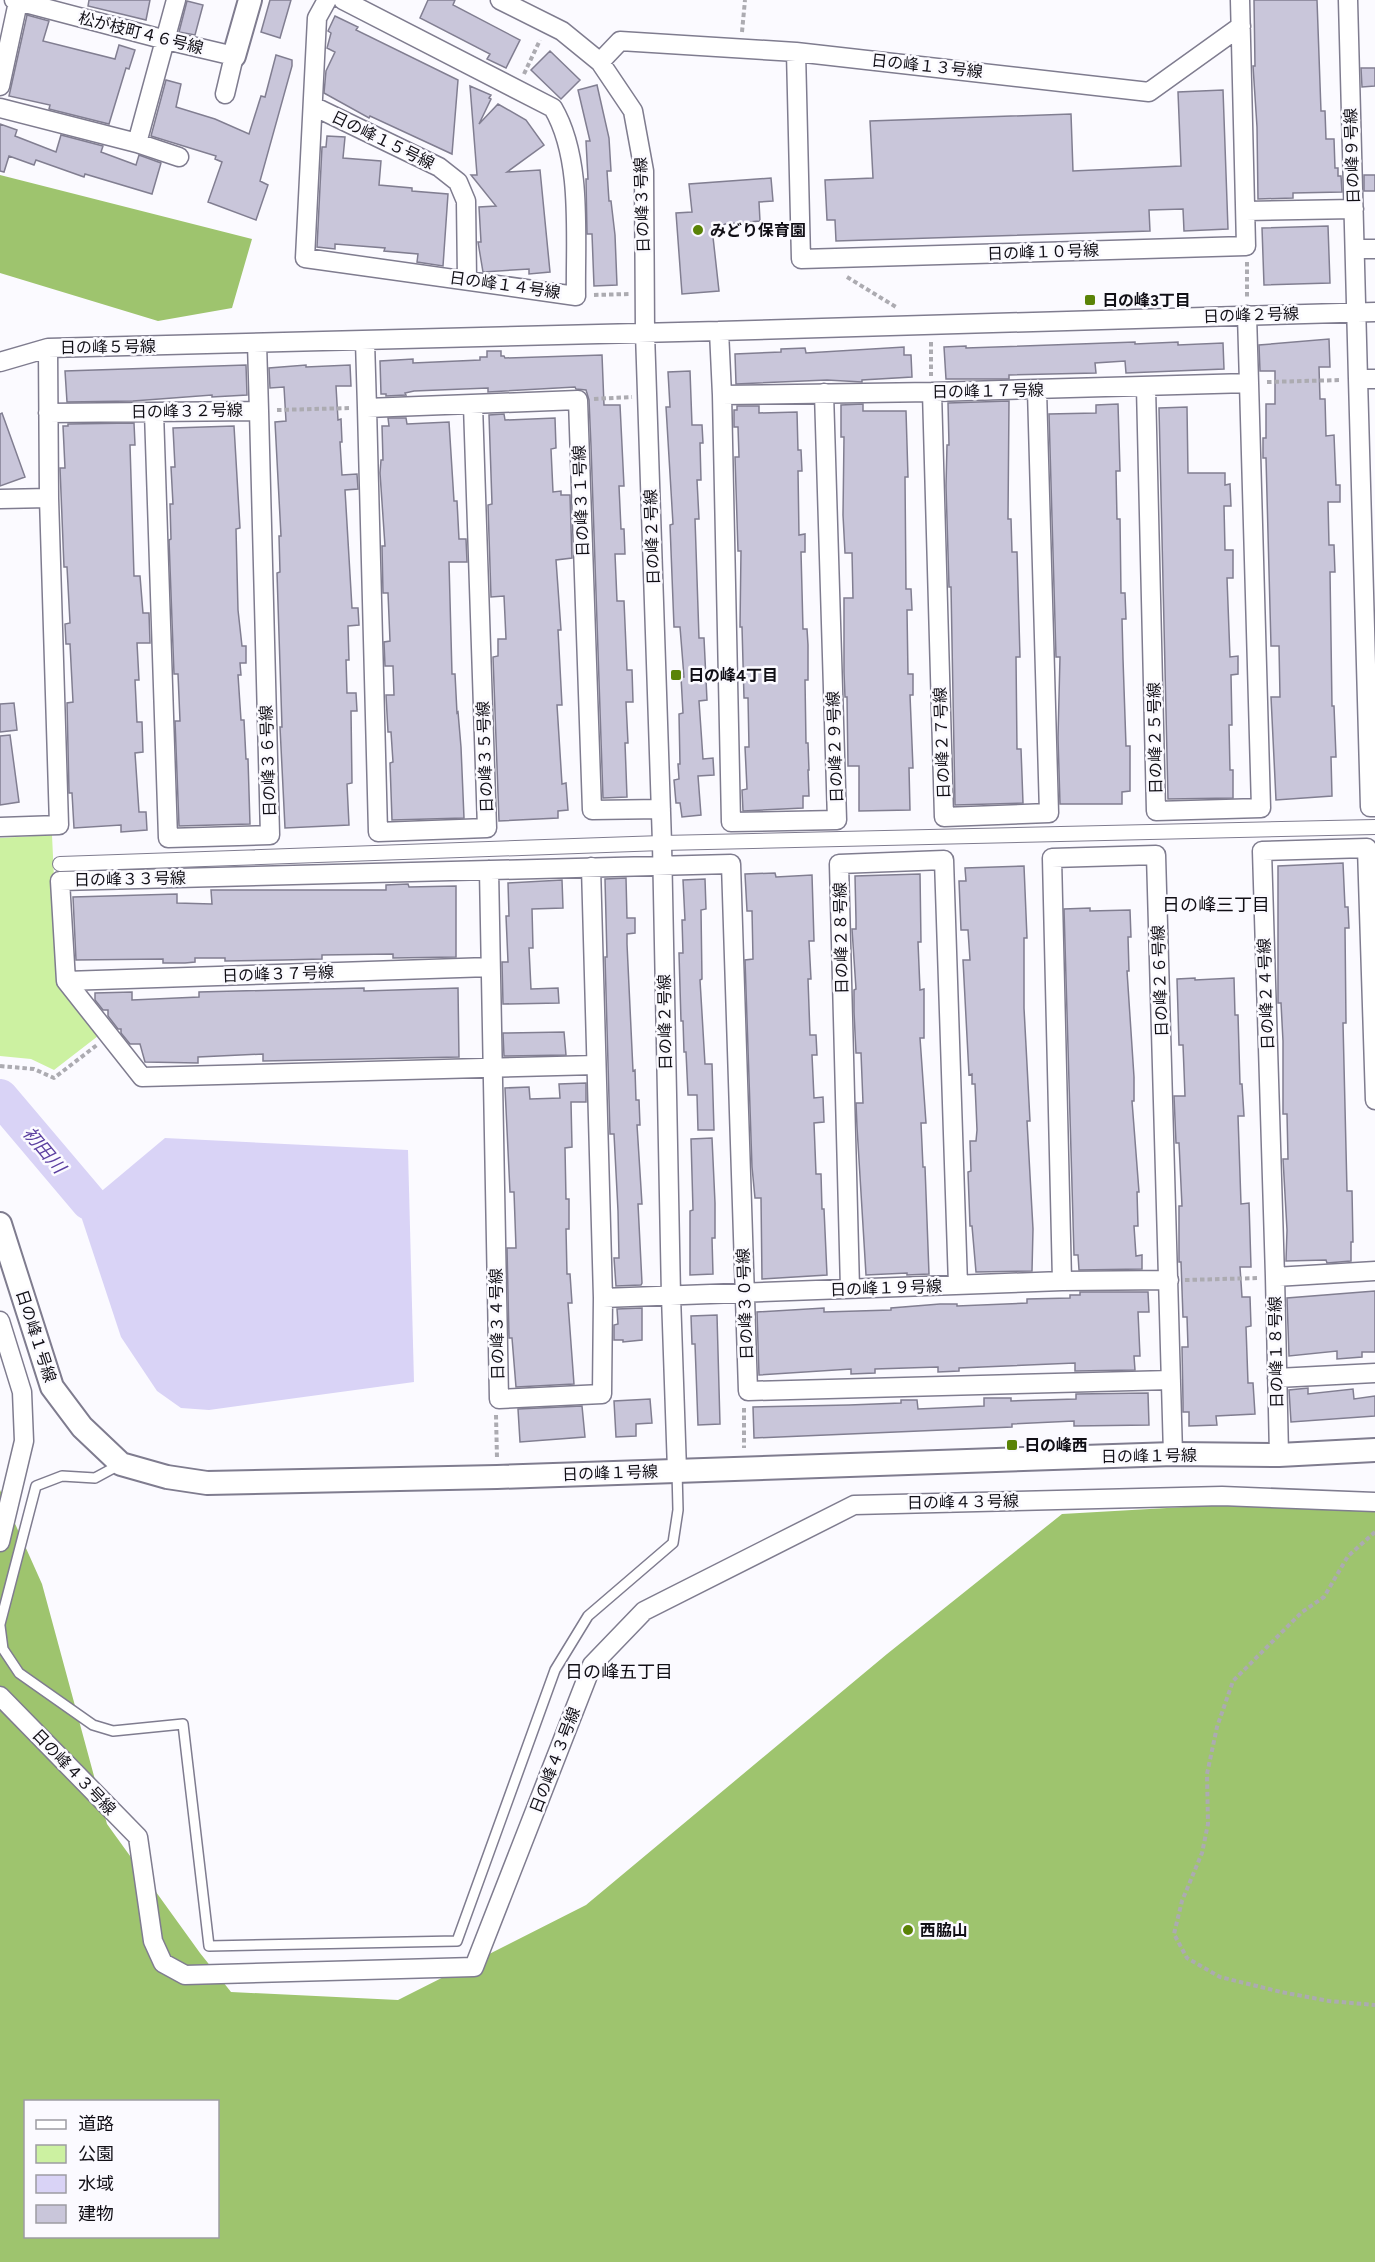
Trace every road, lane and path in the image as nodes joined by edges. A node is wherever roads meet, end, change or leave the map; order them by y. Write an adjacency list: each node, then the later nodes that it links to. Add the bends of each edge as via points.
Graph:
1 (176, 0): 12 (street)
2 (250, 0): 15 (street)
3 (327, 0): 20 (street, 日の峰１４号線, via 317,18)
4 (344, 0): 18 (street, 日の峰１４号線)
5 (500, 0): 10 (street, 日の峰３号線)
6 (745, 0): 13 (path)
7 (1240, 0): 11 (street)
8 (1347, 0): 24 (street, 日の峰９号線)
9 (16, 1): 12 (street, 松が枝町４６号線); 17 (street)
10 (548, 24): 16 (street, 日の峰３号線); 18 (path)
11 (1240, 26): 14 (street, 日の峰１３号線, via 1149,92); 25 (street)
12 (166, 40): 15 (street, 松が枝町４６号線); 22 (street)
13 (740, 48): 14 (street, 日の峰１３号線); 16 (street, 日の峰１３号線, via 620,41)
14 (796, 52): 29 (street, 日の峰１０号線, via 801,259)
15 (234, 56): 19 (street)
16 (600, 62): 31 (street, 日の峰３号線, via 633,111 644,171)
17 (0, 86)
18 (517, 88): 32 (street, 日の峰１４号線, via 553,108 562,124 573,168)
19 (225, 94)
20 (313, 106): 30 (street, 日の峰１５号線, via 439,167 458,182 466,201); 30 (street, 日の峰１４号線, via 305,258)
21 (0, 108): 22 (street)
22 (138, 143): 23 (street)
23 (179, 157)
24 (1354, 209): 25 (street); 27 (street, 日の峰９号線)
25 (1245, 211): 26 (street)
26 (1246, 246): 29 (street, 日の峰１０号線); 35 (path)
27 (1356, 249): 28 (street); 33 (street, 日の峰９号線)
28 (1375, 249)
29 (837, 258): 36 (path, via 838,272)
30 (467, 279): 32 (street, 日の峰１４号線)
31 (645, 294): 32 (path); 38 (street, 日の峰３号線)
32 (576, 296)
33 (1356, 312): 34 (street, 日の峰２号線); 35 (street, 日の峰２号線); 43 (street, 日の峰９号線)
34 (1375, 312)
35 (1247, 315): 36 (street, 日の峰２号線); 44 (street)
36 (928, 325): 37 (street, 日の峰２号線); 47 (path)
37 (719, 331): 38 (street, 日の峰２号線); 49 (street)
38 (645, 333): 39 (street, 日の峰５号線); 50 (street, 日の峰２号線)
39 (365, 341): 40 (street, 日の峰５号線); 53 (street)
40 (257, 343): 41 (street, 日の峰５号線); 54 (street, 日の峰３２号線)
41 (48, 348): 42 (street); 56 (street, 日の峰５号線)
42 (0, 362)
43 (1366, 379): 44 (path); 59 (street, 日の峰９号線, via 1370,807)
44 (1249, 383): 45 (street, 日の峰１７号線); 45 (street, 日の峰２５号線, via 1261,808 1156,811)
45 (1146, 387): 46 (street, 日の峰１７号線)
46 (1037, 390): 47 (street, 日の峰１７号線); 47 (street, 日の峰２７号線, via 1049,813 944,817)
47 (932, 392): 48 (street, 日の峰１７号線)
48 (824, 393): 49 (street, 日の峰１７号線); 49 (street, 日の峰２９号線, via 837,820 742,822 731,822)
49 (722, 395)
50 (647, 396): 51 (path); 60 (street, 日の峰２号線)
51 (578, 400): 52 (street); 60 (street, 日の峰３１号線, via 592,810)
52 (473, 405): 53 (street); 53 (street, 日の峰３５号線, via 487,828 378,832)
53 (367, 408): 54 (path)
54 (259, 411): 55 (street, 日の峰３２号線); 55 (street, 日の峰３６号線, via 270,835 168,838)
55 (154, 412): 56 (street, 日の峰３２号線)
56 (48, 413): 57 (street, 日の峰５号線)
57 (49, 498): 58 (street); 61 (street, 日の峰５号線, via 58,825)
58 (0, 499)
59 (1375, 807)
60 (661, 809): 63 (street, 日の峰２号線)
61 (0, 827)
62 (1375, 827): 63 (street)
63 (662, 843): 64 (street); 65 (street, 日の峰２号線)
64 (60, 864)
65 (662, 866): 66 (street, 日の峰３３号線); 82 (street, 日の峰３０号線, via 731,864); 83 (street, 日の峰２号線)
66 (591, 867): 67 (street, 日の峰３３号線); 71 (street, 日の峰３４号線)
67 (489, 870): 68 (street, 日の峰３４号線); 69 (street, 日の峰３３号線, via 60,881)
68 (490, 967): 69 (street, 日の峰３７号線); 73 (street, 日の峰３４号線)
69 (66, 981): 70 (street)
70 (109, 1036): 72 (path, via 54,1078 34,1069); 73 (street, via 142,1077)
71 (596, 1065): 73 (street); 84 (street, 日の峰３４号線)
72 (0, 1066)
73 (492, 1067): 90 (street, 日の峰３４号線)
74 (1375, 1100): 77 (street, 日の峰２４号線, via 1367,848 1262,851)
75 (0, 1224): 96 (street, 日の峰１号線, via 52,1387 82,1427)
76 (1375, 1271): 77 (street, 日の峰１８号線)
77 (1275, 1277): 78 (path); 87 (street, 日の峰１８号線)
78 (1169, 1280): 79 (street, 日の峰１９号線); 79 (street, 日の峰２６号線, via 1156,855 1052,858); 88 (street, 日の峰２６号線)
79 (1062, 1281): 80 (street, 日の峰１９号線)
80 (957, 1285): 81 (street, 日の峰１９号線); 81 (street, 日の峰２８号線, via 944,860 863,863 839,864)
81 (850, 1289): 82 (street, 日の峰１９号線)
82 (745, 1293): 83 (street, 日の峰１９号線); 89 (street, 日の峰３０号線)
83 (670, 1296): 84 (street, 日の峰１９号線); 97 (street, 日の峰２号線)
84 (603, 1298): 90 (street, 日の峰３４号線, via 602,1394)
85 (0, 1321): 100 (street, via 22,1392 24,1441)
86 (1375, 1372): 87 (street)
87 (1277, 1378): 94 (street, 日の峰１８号線)
88 (1171, 1380): 89 (street); 92 (street, 日の峰２６号線)
89 (748, 1391): 93 (path, via 743,1398)
90 (499, 1399): 95 (path)
91 (1375, 1450): 94 (street, 日の峰１号線)
92 (1173, 1454): 94 (street, 日の峰１号線); 97 (street, 日の峰１号線)
93 (745, 1455)
94 (1279, 1455)
95 (497, 1460)
96 (121, 1464): 97 (street, 日の峰１号線, via 207,1483); 101 (lane, via 95,1478 62,1476 36,1486)
97 (677, 1470): 101 (lane, via 678,1510 673,1543 588,1616 555,1670 458,1941 209,1946 183,1724 113,1731 93,1725 19,1673 3,1649)
98 (1375, 1502): 102 (street, 日の峰４３号線, via 1222,1496 854,1505 644,1611 592,1665 474,1966 185,1975 163,1963 153,1941 138,1837)
99 (1375, 1532): 103 (path, via 1348,1556 1324,1597 1302,1612 1233,1681 1207,1773 1208,1824 1202,1853 1182,1901 1174,1934 1187,1958 1220,1977 1329,2001)
100 (0, 1542)
101 (0, 1625)
102 (0, 1696)
103 (1375, 2004)

